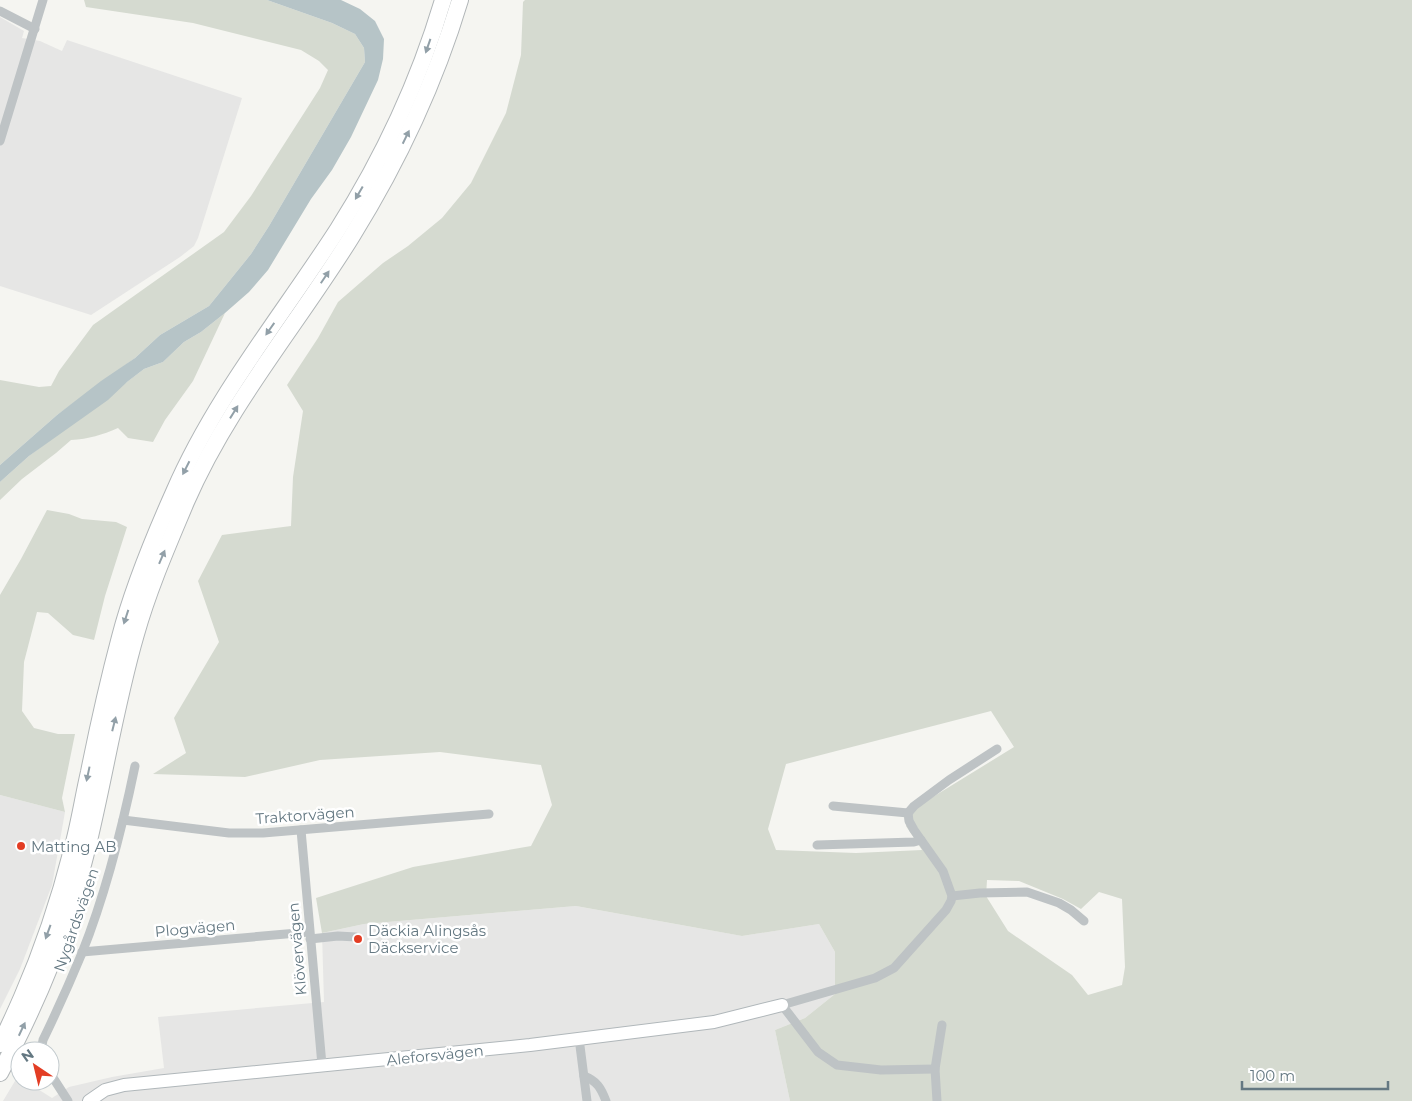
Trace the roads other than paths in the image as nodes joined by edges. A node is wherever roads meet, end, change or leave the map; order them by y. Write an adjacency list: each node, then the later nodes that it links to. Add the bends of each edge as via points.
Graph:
1 (443, 0): 25 (highway, one-way to 25, via 420,68 361,190 208,423 175,489 141,570 120,636 73,848 55,911 33,972)
2 (460, 0): 28 (highway, one-way to 2, via 45,980 67,919 86,852 136,635 156,573 189,496 222,432 351,238 396,159 439,63)
3 (43, 1): 5 (street)
4 (0, 11): 5 (street)
5 (35, 29): 6 (street)
6 (0, 141)
7 (997, 749): 10 (street, via 949,780)
8 (135, 766): 12 (street, Nygårdsvägen)
9 (833, 806): 10 (street)
10 (908, 813): 14 (street, via 909,821)
11 (490, 814): 13 (street, Traktorvägen)
12 (123, 820): 13 (street, Traktorvägen, via 228,833); 20 (street, Nygårdsvägen)
13 (301, 830): 18 (street, Klövervägen)
14 (921, 840): 15 (street); 16 (street, via 943,871)
15 (817, 845)
16 (952, 896): 17 (street, via 1027,892 1059,903); 21 (street, Aleforsvägen, via 946,910 894,968 875,978)
17 (1084, 921)
18 (310, 936): 19 (street, Plogvägen); 20 (street, Plogvägen); 26 (street, Klövervägen)
19 (356, 937)
20 (82, 952): 24 (street, Nygårdsvägen)
21 (782, 1005): 23 (street, Aleforsvägen, via 714,1022); 27 (street, via 818,1052 837,1065 881,1070)
22 (942, 1025): 27 (street)
23 (579, 1038): 26 (street, Aleforsvägen); 29 (street)
24 (43, 1041)
25 (0, 1044)
26 (322, 1065): 32 (street, Aleforsvägen, via 124,1085 105,1090)
27 (936, 1069): 35 (street)
28 (0, 1073)
29 (584, 1076): 33 (street); 34 (street, via 598,1085)
30 (60, 1089): 31 (street)
31 (68, 1101)
32 (89, 1101)
33 (587, 1101)
34 (606, 1101)
35 (936, 1101)

